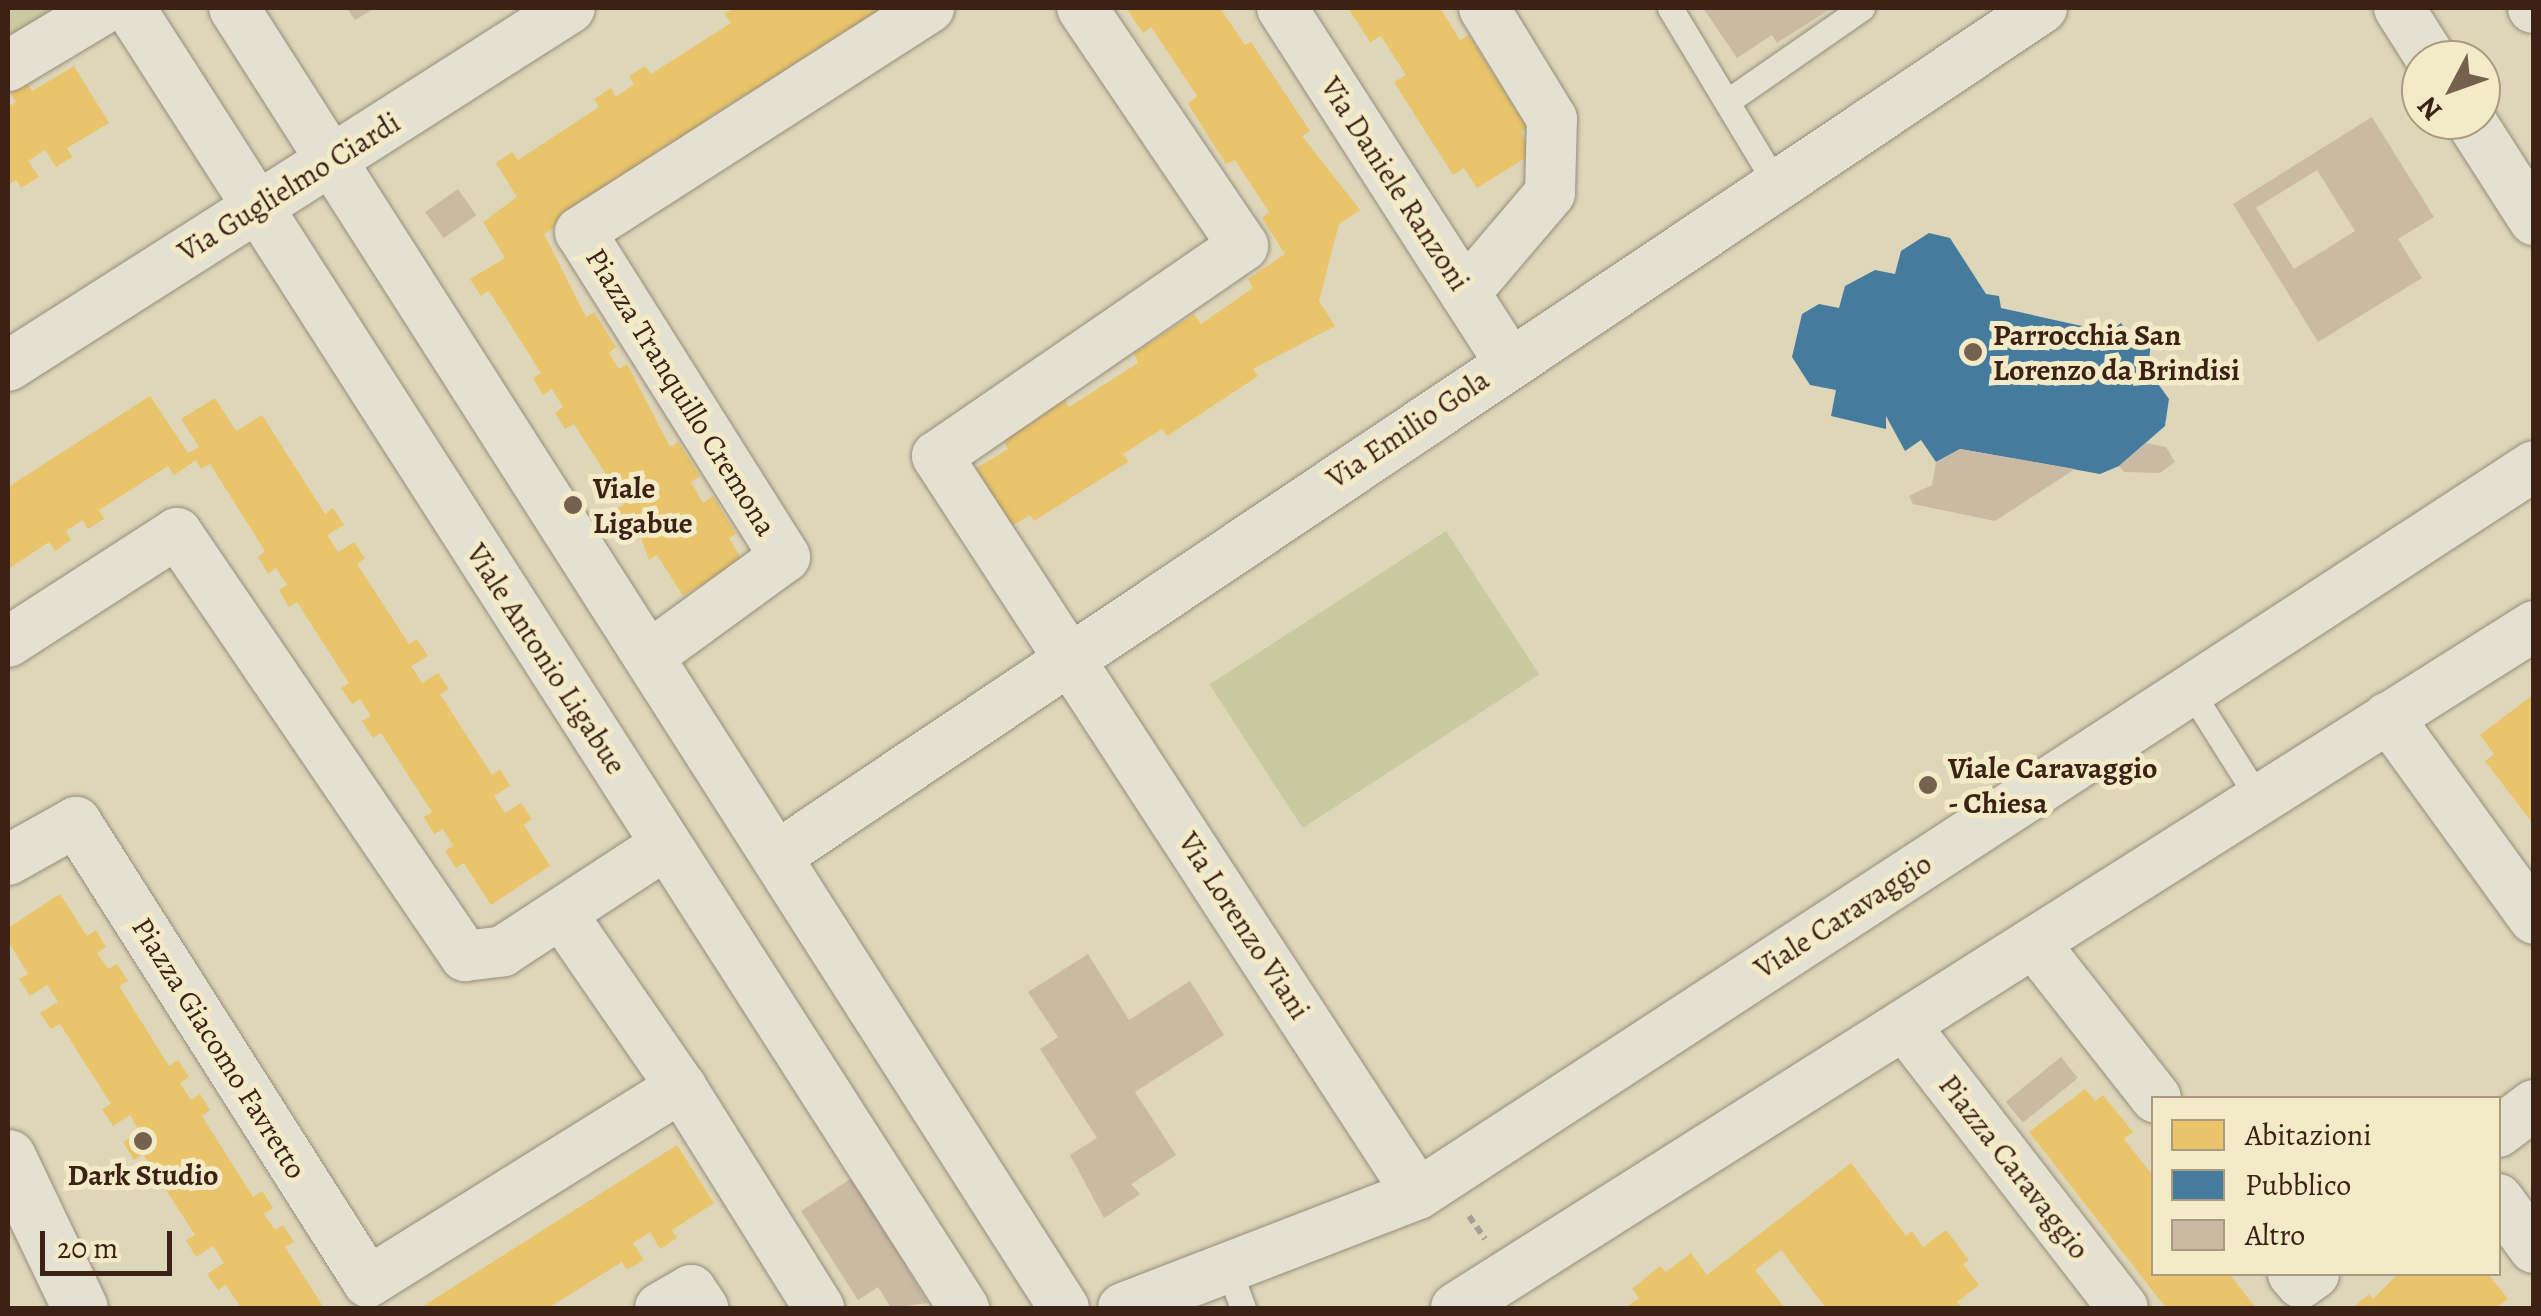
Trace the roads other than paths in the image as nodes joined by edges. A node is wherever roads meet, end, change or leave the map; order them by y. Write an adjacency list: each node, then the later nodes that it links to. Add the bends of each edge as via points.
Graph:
1 (105, 8): 14 (street)
2 (130, 8): 20 (street, Viale Antonio Ligabue)
3 (234, 8): 17 (street)
4 (570, 8): 17 (street, Via Guglielmo Ciardi)
5 (929, 8): 27 (street, Piazza Tranquillo Cremona, via 580,232 785,557)
6 (1082, 8): 28 (street, via 1242,246 937,456)
7 (1282, 8): 21 (street, Via Daniele Ranzoni)
8 (1484, 8): 21 (street, via 1552,118 1550,193)
9 (1670, 8): 15 (lane)
10 (1862, 8): 15 (lane)
11 (2042, 8): 18 (street, Via Emilio Gola)
12 (2399, 8): 13 (street)
13 (2419, 40)
14 (8, 66)
15 (1728, 102): 18 (lane)
16 (2485, 140): 19 (street)
17 (334, 162): 20 (street, Via Guglielmo Ciardi); 27 (street)
18 (1776, 184): 22 (street, Via Emilio Gola)
19 (2527, 196)
20 (255, 207): 23 (street, Via Guglielmo Ciardi); 32 (street, Viale Antonio Ligabue)
21 (1465, 293): 22 (street, Via Daniele Ranzoni)
22 (1508, 361): 28 (street, Via Emilio Gola)
23 (8, 366)
24 (2534, 466): 29 (street, Viale Caravaggio)
25 (2534, 626): 30 (street)
26 (8, 642): 35 (street, via 176,533 464,956 503,951)
27 (648, 656): 33 (street)
28 (1068, 659): 33 (street, Via Emilio Gola); 44 (street, Via Lorenzo Viani)
29 (2190, 690): 31 (lane); 44 (street, Viale Caravaggio)
30 (2388, 718): 31 (street); 36 (street)
31 (2259, 799): 37 (street)
32 (666, 845): 35 (street); 53 (street, Viale Antonio Ligabue)
33 (777, 856): 54 (street)
34 (8, 860): 39 (street, Piazza Giacomo Favretto, via 76,822 368,1282)
35 (563, 916): 39 (street)
36 (2534, 920)
37 (2034, 943): 38 (street); 40 (street)
38 (1905, 1026): 48 (street); 56 (street, Piazza Caravaggio)
39 (681, 1087): 52 (street)
40 (2154, 1096)
41 (2534, 1105): 42 (street)
42 (2501, 1130)
43 (8, 1157): 49 (street)
44 (1440, 1199): 47 (street, Viale Caravaggio)
45 (2501, 1203): 46 (street)
46 (2534, 1248)
47 (1235, 1288): 55 (street, Viale Caravaggio)
48 (1473, 1306)
49 (80, 1308)
50 (660, 1308): 51 (street, via 692,1290)
51 (703, 1308)
52 (820, 1308)
53 (964, 1308)
54 (1064, 1308)
55 (1123, 1308)
56 (2122, 1308)

